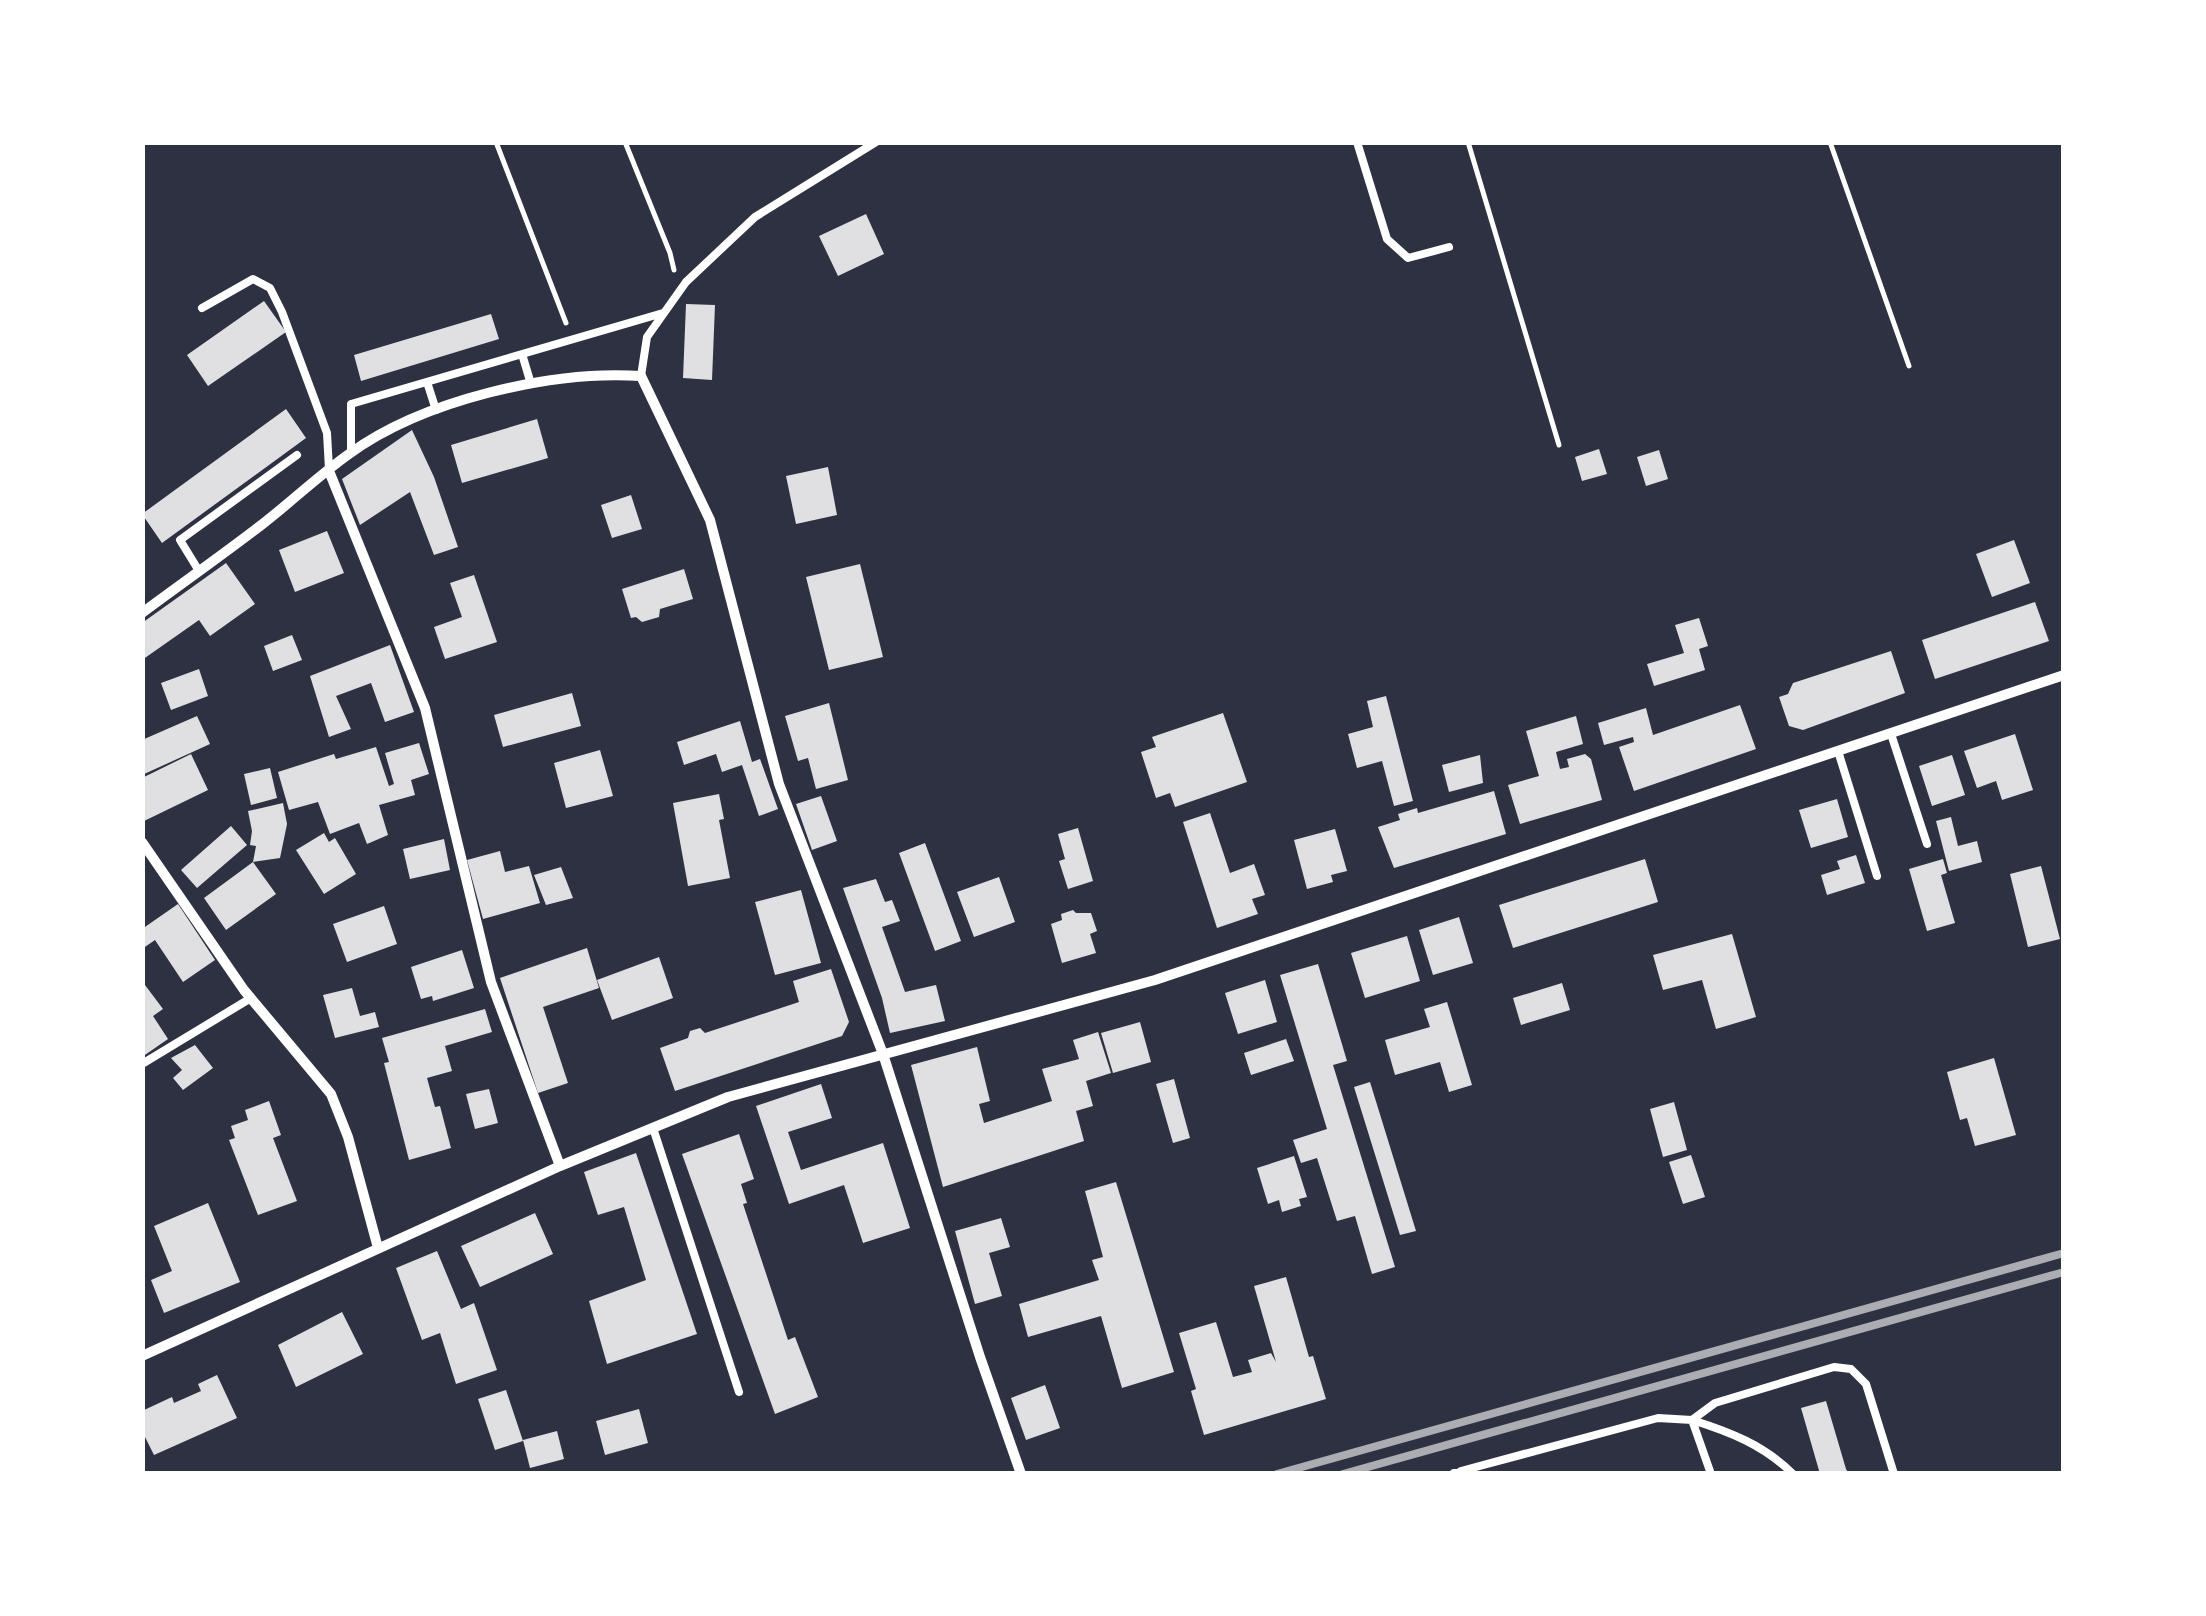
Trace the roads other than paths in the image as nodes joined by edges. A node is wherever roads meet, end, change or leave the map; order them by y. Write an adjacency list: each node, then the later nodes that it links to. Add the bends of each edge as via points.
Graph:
1 (876, 142): 5 (lane, via 756,217)
2 (1357, 142): 3 (lane, via 1386,239 1408,258)
3 (1449, 246)
4 (202, 308): 13 (lane, via 253,279 270,288 327,433)
5 (663, 314): 6 (lane); 7 (lane, via 647,337)
6 (522, 354): 8 (lane); 9 (lane)
7 (641, 376): 9 (street, via 600,373); 23 (street, via 710,520 779,784)
8 (427, 382): 10 (lane); 11 (lane, via 351,404)
9 (531, 384): 10 (street)
10 (436, 410): 11 (street)
11 (351, 452): 13 (street)
12 (296, 456): 14 (lane, via 180,540)
13 (329, 471): 14 (street); 26 (street, via 425,708 491,982)
14 (200, 571): 15 (street)
15 (142, 614)
16 (2064, 675): 17 (street)
17 (1891, 734): 18 (street); 20 (lane)
18 (1838, 752): 21 (lane); 23 (street, via 1155,980)
19 (142, 842): 22 (street)
20 (1927, 844)
21 (1877, 876)
22 (251, 998): 24 (lane); 27 (street, via 331,1094)
23 (882, 1054): 25 (street, via 728,1098); 32 (street)
24 (142, 1064)
25 (654, 1128): 26 (street); 29 (lane)
26 (560, 1166): 27 (street)
27 (378, 1248): 28 (street)
28 (142, 1356)
29 (738, 1392)
30 (1692, 1420): 31 (lane, via 1658,1418); 33 (lane); 34 (lane, via 1740,1436); 35 (lane, via 1715,1402 1834,1367 1850,1369 1866,1384)
31 (1459, 1473)
32 (1021, 1474)
33 (1710, 1474)
34 (1793, 1474)
35 (1894, 1474)

